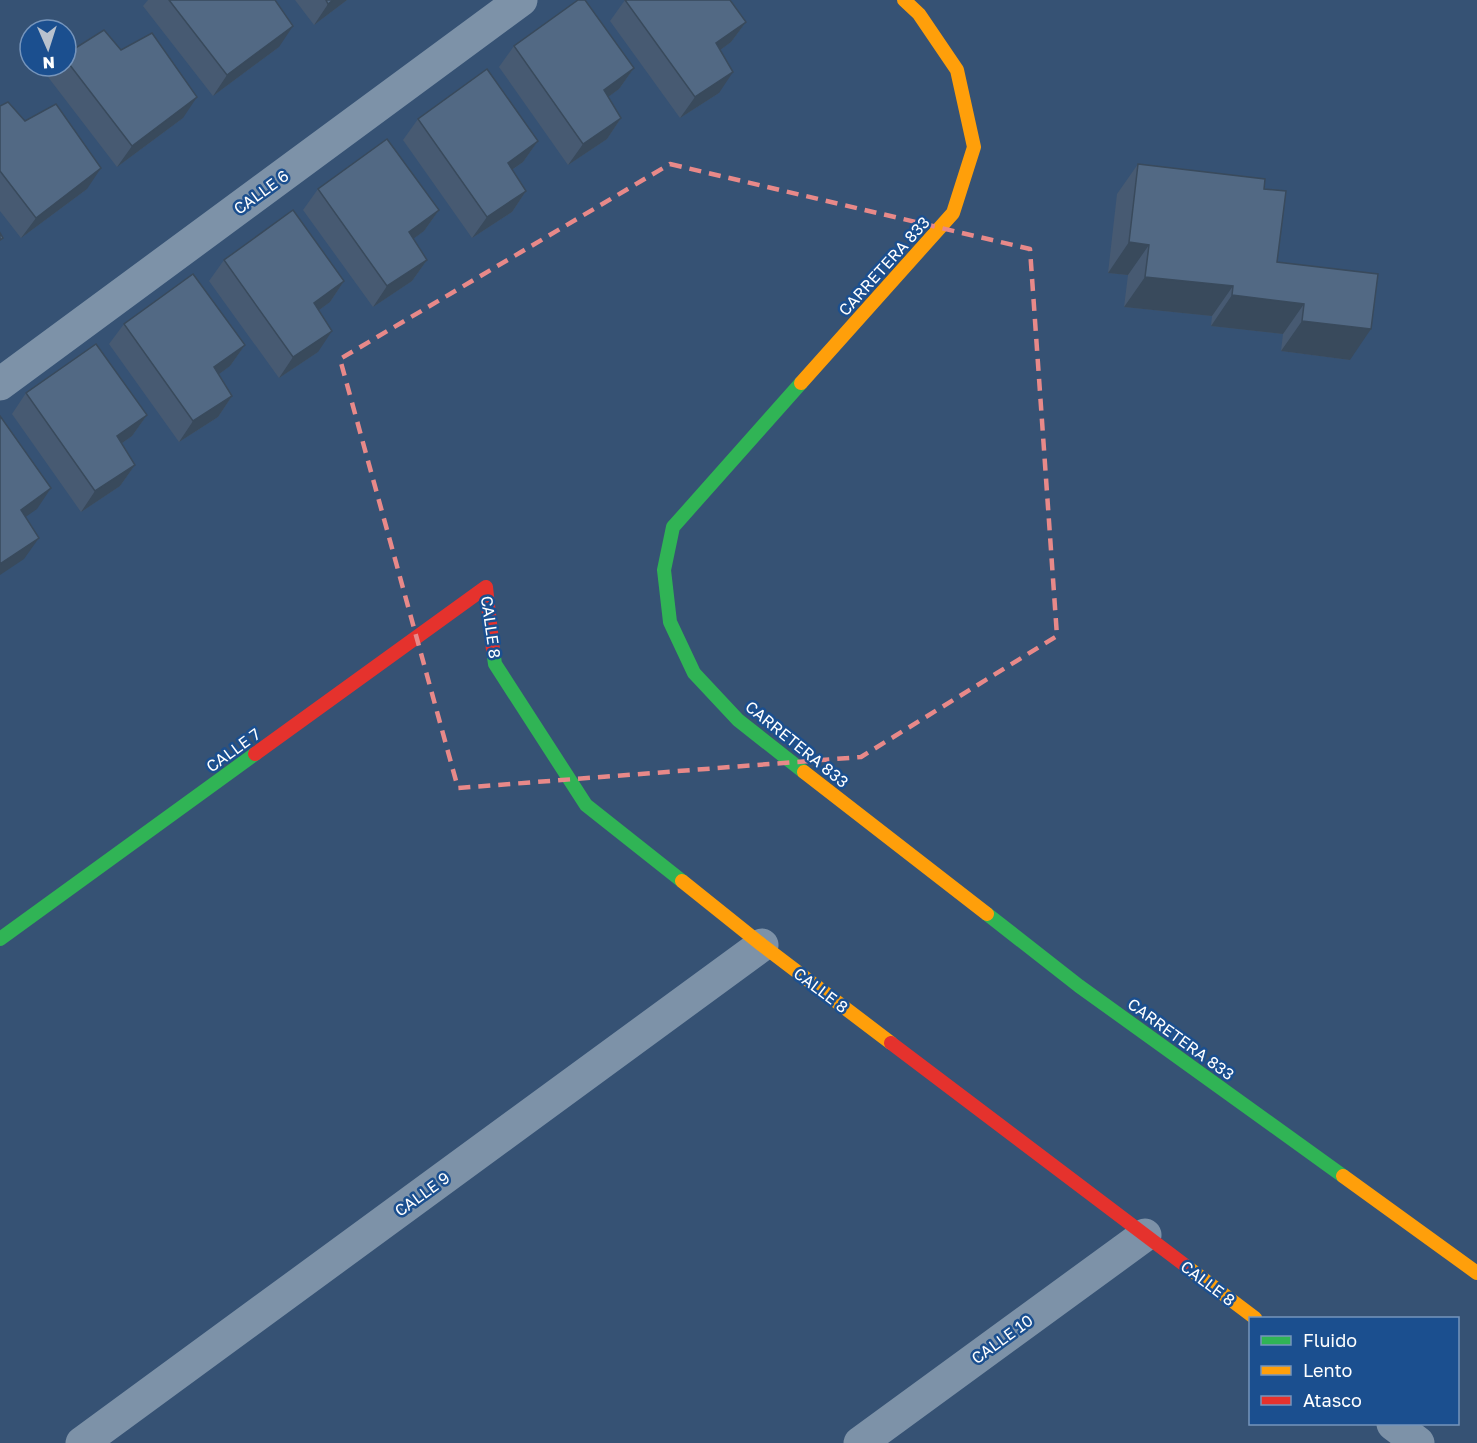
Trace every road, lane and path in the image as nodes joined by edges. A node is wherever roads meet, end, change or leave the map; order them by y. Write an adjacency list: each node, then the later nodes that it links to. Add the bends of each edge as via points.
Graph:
1 (521, 0): 3 (street, CALLE 6)
2 (904, 0): 8 (street, CARRETERA 833, via 919,14 957,70 960,81 974,147 953,213 673,527 664,570 670,622 694,673 738,720 1079,986)
3 (0, 384)
4 (486, 587): 5 (street, CALLE 7); 6 (street, CALLE 8, via 495,664 586,805)
5 (0, 939)
6 (762, 945): 7 (street, CALLE 8); 11 (street, CALLE 9)
7 (1145, 1235): 9 (street, CALLE 8); 12 (street, CALLE 10)
8 (1477, 1273)
9 (1254, 1317)
10 (1394, 1425): 13 (street)
11 (82, 1443)
12 (860, 1443)
13 (1418, 1443)

